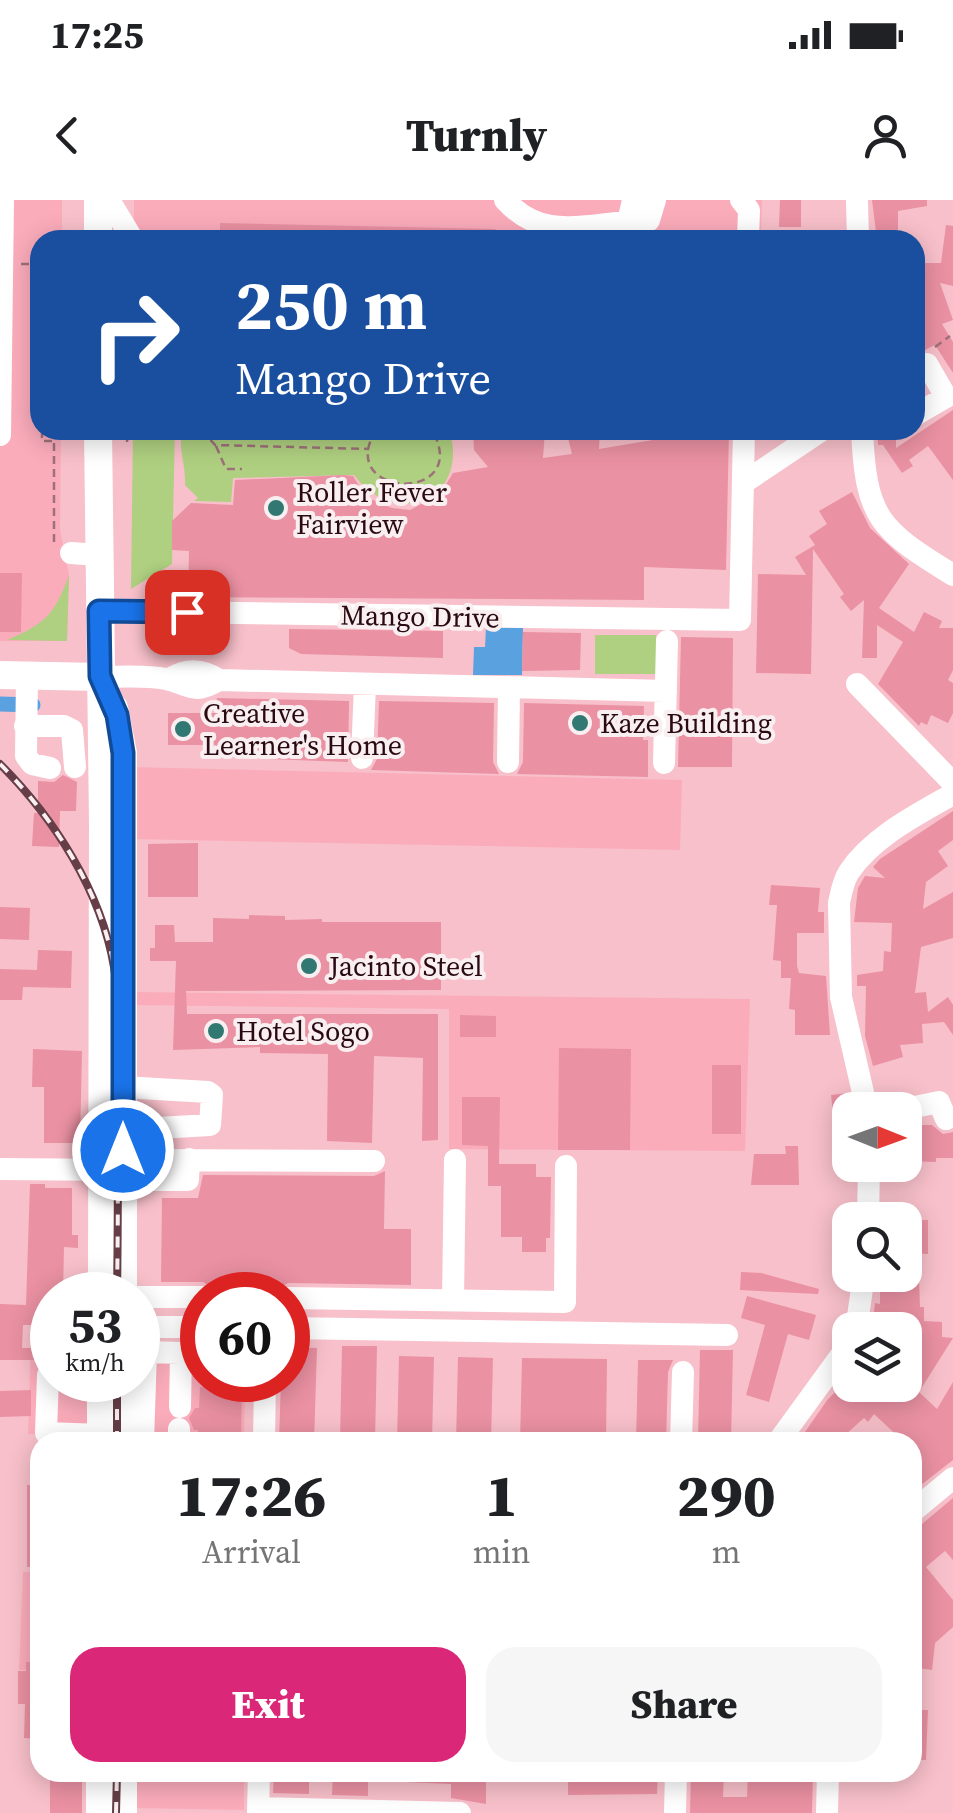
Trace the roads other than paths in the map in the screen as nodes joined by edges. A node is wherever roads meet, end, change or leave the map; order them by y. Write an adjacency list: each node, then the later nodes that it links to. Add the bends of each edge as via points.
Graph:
1 (4, 200): 15 (street)
2 (98, 200): 8 (main road)
3 (109, 200): 9 (street)
4 (742, 200): 11 (street)
5 (857, 200): 12 (street)
6 (513, 209): 7 (street, via 559,228); 10 (street)
7 (641, 214)
8 (98, 230)
9 (127, 230)
10 (532, 230)
11 (748, 230)
12 (858, 230)
13 (926, 364): 14 (street, via 946,397)
14 (925, 409)
15 (0, 435)
16 (96, 440): 22 (main road, via 75,552)
17 (744, 440): 20 (street)
18 (807, 440): 20 (street)
19 (863, 440): 21 (street, via 874,510 899,539)
20 (743, 483): 22 (street, Mango Drive, via 740,620)
21 (953, 575)
22 (99, 611): 24 (main road)
23 (666, 642): 28 (street)
24 (100, 676): 25 (street, via 168,679 182,671 219,680); 29 (main road); 33 (main road); 36 (main road, via 117,715 123,753)
25 (365, 684): 27 (street); 30 (street)
26 (857, 684): 34 (street)
27 (510, 687): 28 (street); 31 (street)
28 (666, 691): 32 (street)
29 (21, 697): 33 (street, via 72,730); 33 (street, via 28,760)
30 (362, 758)
31 (508, 762)
32 (664, 763)
33 (73, 768): 47 (main road)
34 (953, 783)
35 (953, 794): 38 (street, via 868,851 842,888 841,997)
36 (123, 1087): 37 (street); 42 (main road)
37 (172, 1089): 41 (street); 41 (street, via 212,1096 210,1126)
38 (863, 1092)
39 (922, 1105): 40 (street, via 939,1102)
40 (946, 1119)
41 (172, 1127): 42 (street)
42 (123, 1130): 47 (main road)
43 (374, 1160): 47 (street, via 188,1159 188,1180 138,1180)
44 (454, 1160): 51 (street)
45 (566, 1166): 51 (street, via 564,1302)
46 (0, 1168): 47 (street)
47 (113, 1170): 48 (main road); 49 (main road)
48 (104, 1272)
49 (121, 1272)
50 (310, 1298): 51 (street)
51 (453, 1300)
52 (310, 1328): 53 (street)
53 (727, 1336)
54 (832, 1368): 67 (street)
55 (683, 1372): 66 (street)
56 (47, 1402): 61 (street)
57 (104, 1402): 62 (main road)
58 (118, 1402): 63 (main road)
59 (265, 1402): 65 (street)
60 (180, 1426): 64 (street, via 181,1353 146,1352)
61 (46, 1432)
62 (107, 1432)
63 (110, 1432)
64 (143, 1432)
65 (264, 1432)
66 (681, 1432)
67 (785, 1432)
68 (953, 1478): 69 (street)
69 (922, 1504)
70 (100, 1782): 76 (main road)
71 (123, 1782): 77 (main road)
72 (259, 1782): 75 (street)
73 (676, 1782): 79 (street)
74 (828, 1782): 80 (street)
75 (258, 1810): 78 (street)
76 (100, 1813)
77 (123, 1813)
78 (460, 1813)
79 (676, 1813)
80 (827, 1813)

